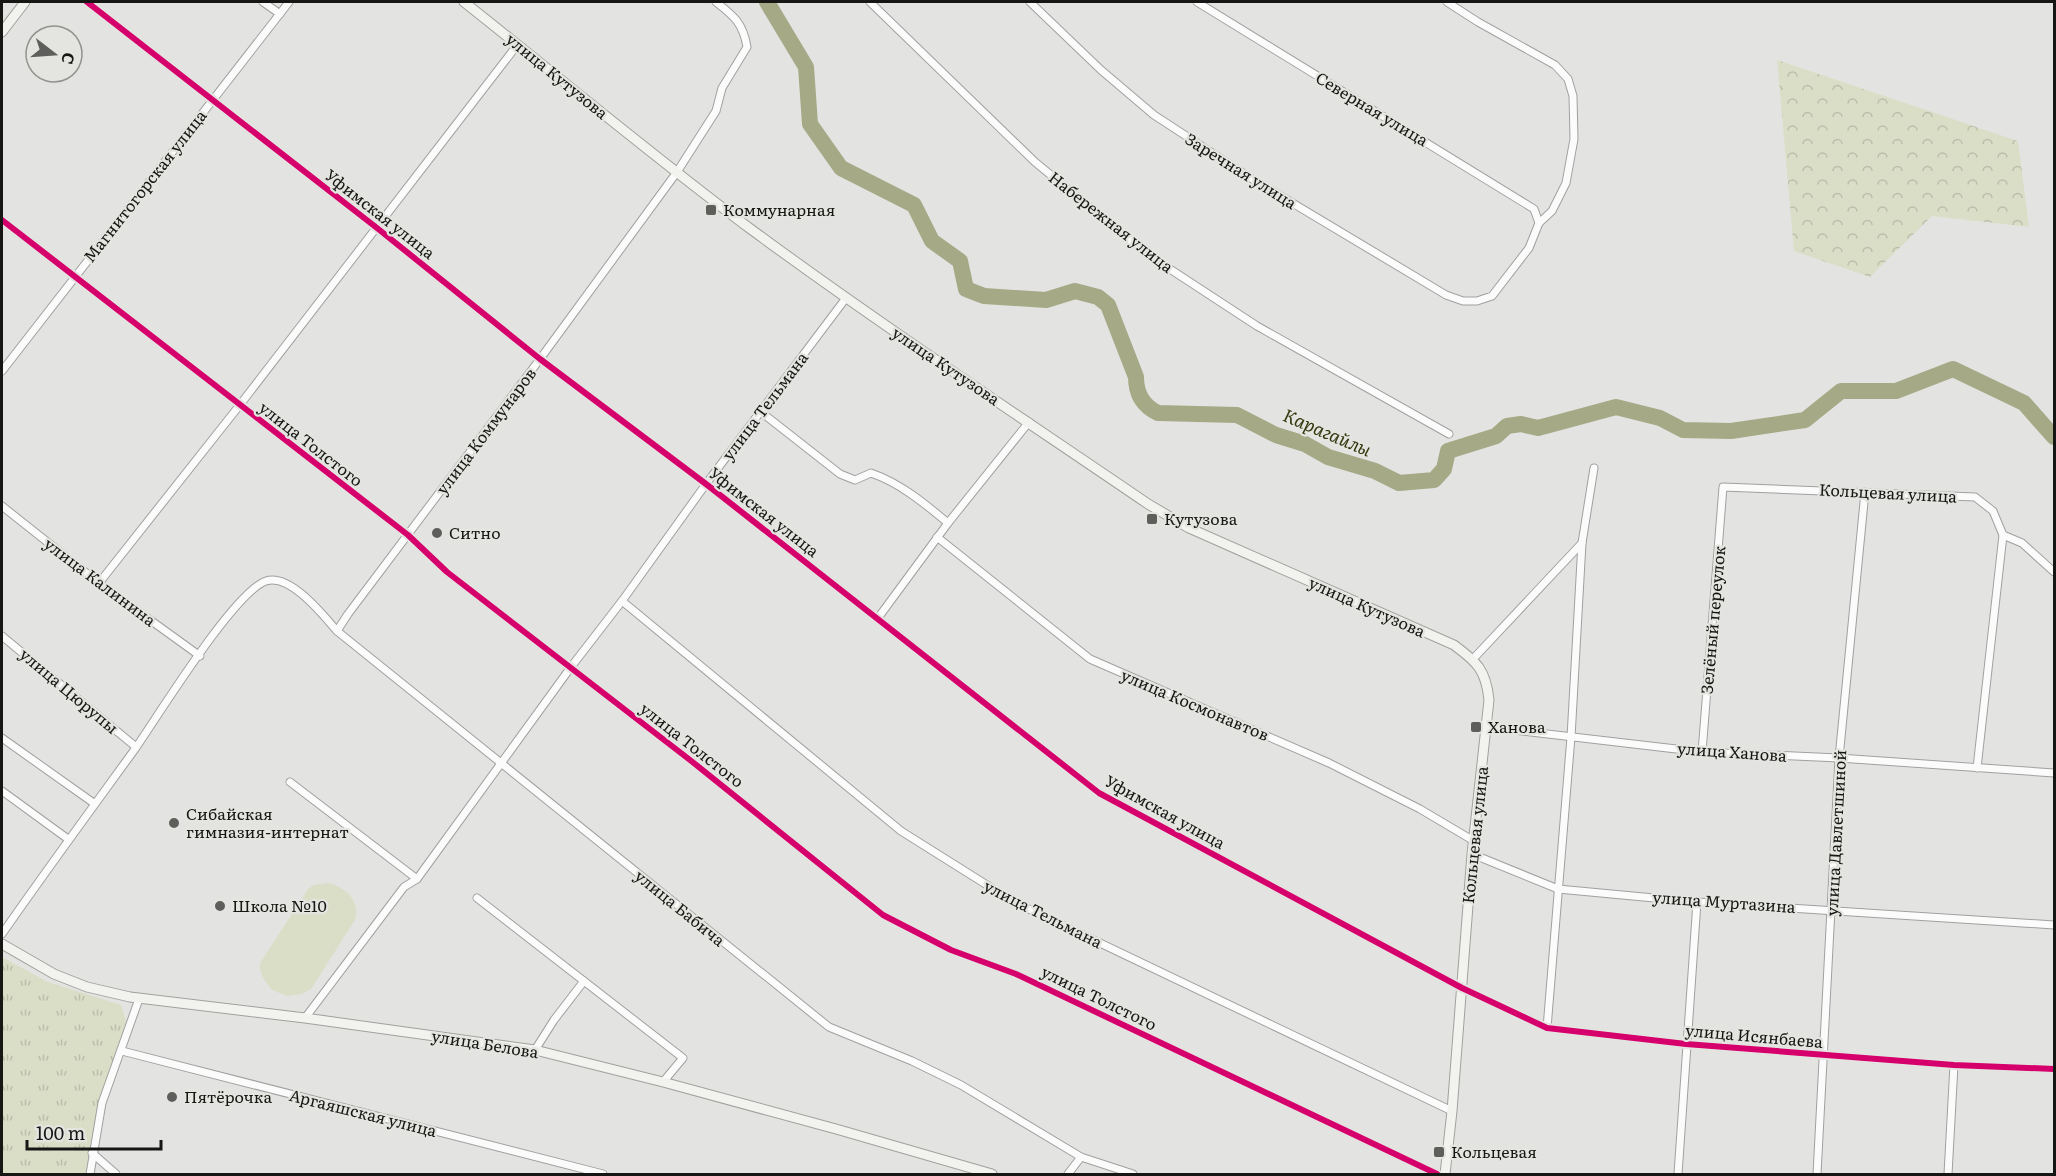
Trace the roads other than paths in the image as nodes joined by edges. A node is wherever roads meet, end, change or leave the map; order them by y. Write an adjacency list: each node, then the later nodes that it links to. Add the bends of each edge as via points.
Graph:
1 (25, 2): 12 (main road)
2 (87, 2): 14 (street, Уфимская улица)
3 (263, 2): 11 (street)
4 (290, 2): 11 (street, Магнитогорская улица)
5 (464, 2): 13 (main road, улица Кутузова)
6 (716, 2): 15 (street, улица Коммунаров, via 736,18 747,46 722,88 716,111)
7 (870, 2): 26 (street, Набережная улица, via 1035,162 1147,254 1257,326)
8 (1030, 2): 17 (street, Заречная улица, via 1154,115 1446,295 1463,301 1492,296 1529,248)
9 (1197, 2): 17 (street, Северная улица, via 1534,209)
10 (1447, 2): 17 (street, via 1555,65 1568,78 1573,96 1574,139 1566,183 1552,211)
11 (280, 14): 14 (street, Магнитогорская улица)
12 (2, 32)
13 (518, 44): 15 (main road, улица Кутузова); 18 (street)
14 (213, 100): 18 (street, Уфимская улица); 19 (street, Магнитогорская улица)
15 (677, 172): 20 (main road, улица Кутузова); 21 (street, улица Коммунаров)
16 (2, 220): 19 (street, улица Толстого)
17 (1539, 223)
18 (377, 228): 21 (street, Уфимская улица); 23 (street)
19 (75, 277): 22 (street, Магнитогорская улица); 23 (street, улица Толстого)
20 (846, 298): 24 (street, улица Тельмана); 25 (main road, улица Кутузова)
21 (540, 359): 28 (street, Уфимская улица); 34 (street, улица Коммунаров)
22 (2, 371)
23 (239, 406): 34 (street, улица Толстого); 38 (street)
24 (761, 412): 28 (street, улица Тельмана); 32 (street, via 840,474 855,480 871,473 883,477)
25 (1029, 422): 32 (street); 44 (main road, улица Кутузова, via 1189,528 1454,645)
26 (1449, 434)
27 (1594, 468): 36 (street)
28 (706, 484): 39 (street, улица Тельмана); 40 (street, Уфимская улица)
29 (1723, 487): 30 (street, Кольцевая улица); 50 (street, Зелёный переулок)
30 (1865, 492): 33 (street, Кольцевая улица, via 1975,497 1993,511); 51 (street, улица Давлетшиной)
31 (2, 506): 38 (street, улица Калинина)
32 (948, 523): 35 (street)
33 (2003, 535): 37 (street, via 2022,543); 53 (street)
34 (408, 536): 41 (street, улица Коммунаров); 45 (street, улица Толстого, via 447,572)
35 (937, 537): 40 (street); 59 (street, улица Космонавтов, via 1090,659 1329,763)
36 (1582, 543): 44 (street); 47 (street)
37 (2055, 572)
38 (99, 583): 43 (street, улица Калинина)
39 (622, 601): 45 (street, улица Тельмана); 81 (street, улица Тельмана, via 901,831 1014,902)
40 (878, 618): 70 (street, Уфимская улица, via 1099,793)
41 (337, 631): 43 (street, улица Бабича, via 305,596 286,584 267,580 252,589); 52 (street, улица Бабича)
42 (2, 636): 49 (street, улица Цюрупы)
43 (200, 656): 49 (street)
44 (1473, 659): 46 (main road, Кольцевая улица, via 1487,685)
45 (571, 667): 52 (street, улица Тельмана); 91 (street, улица Толстого, via 883,915)
46 (1487, 727): 47 (street, улица Ханова); 59 (main road, Кольцевая улица)
47 (1571, 737): 50 (street, улица Ханова); 62 (street)
48 (2, 738): 57 (street)
49 (136, 747): 57 (street)
50 (1702, 752): 51 (street, улица Ханова)
51 (1839, 758): 53 (street, улица Ханова); 65 (street, улица Давлетшиной)
52 (502, 764): 61 (street); 83 (street, улица Бабича, via 829,1027 961,1085)
53 (1977, 768): 54 (street, улица Ханова)
54 (2055, 773)
55 (290, 782): 61 (street)
56 (2, 791): 58 (street)
57 (95, 804): 58 (street)
58 (68, 839): 67 (street)
59 (1474, 841): 60 (main road, Кольцевая улица)
60 (1472, 854): 62 (street, улица Муртазина); 70 (main road, Кольцевая улица)
61 (417, 879): 72 (street, via 404,887)
62 (1558, 889): 64 (street, улица Муртазина); 73 (street)
63 (477, 898): 69 (street)
64 (1696, 902): 65 (street, улица Муртазина); 74 (street)
65 (1832, 909): 66 (street, улица Муртазина); 77 (street, улица Давлетшиной)
66 (2055, 925)
67 (2, 934)
68 (2, 945): 71 (main road, улица Белова, via 54,974 87,987)
69 (584, 981): 75 (street); 80 (street, via 683,1058)
70 (1462, 988): 73 (street, улица Исянбаева); 81 (main road, Кольцевая улица)
71 (139, 999): 72 (main road, улица Белова); 76 (street)
72 (305, 1018): 75 (main road, улица Белова)
73 (1547, 1028): 74 (street, улица Исянбаева)
74 (1686, 1044): 77 (street, улица Исянбаева); 93 (street)
75 (535, 1050): 80 (main road, улица Белова)
76 (122, 1052): 82 (street, via 102,1103); 84 (street, Аргаяшская улица)
77 (1822, 1055): 78 (street, улица Исянбаева); 94 (street, улица Давлетшиной)
78 (1954, 1065): 79 (street, улица Исянбаева); 95 (street)
79 (2055, 1069)
80 (663, 1082): 88 (main road, улица Белова)
81 (1452, 1111): 92 (main road, Кольцевая улица)
82 (92, 1153): 85 (street); 86 (street)
83 (1081, 1157): 89 (street); 90 (street, улица Бабича)
84 (582, 1172): 87 (street, Аргаяшская улица)
85 (90, 1174)
86 (116, 1174)
87 (603, 1174)
88 (992, 1174)
89 (1068, 1174)
90 (1133, 1174)
91 (1437, 1174)
92 (1445, 1174)
93 (1678, 1174)
94 (1817, 1174)
95 (1948, 1174)

